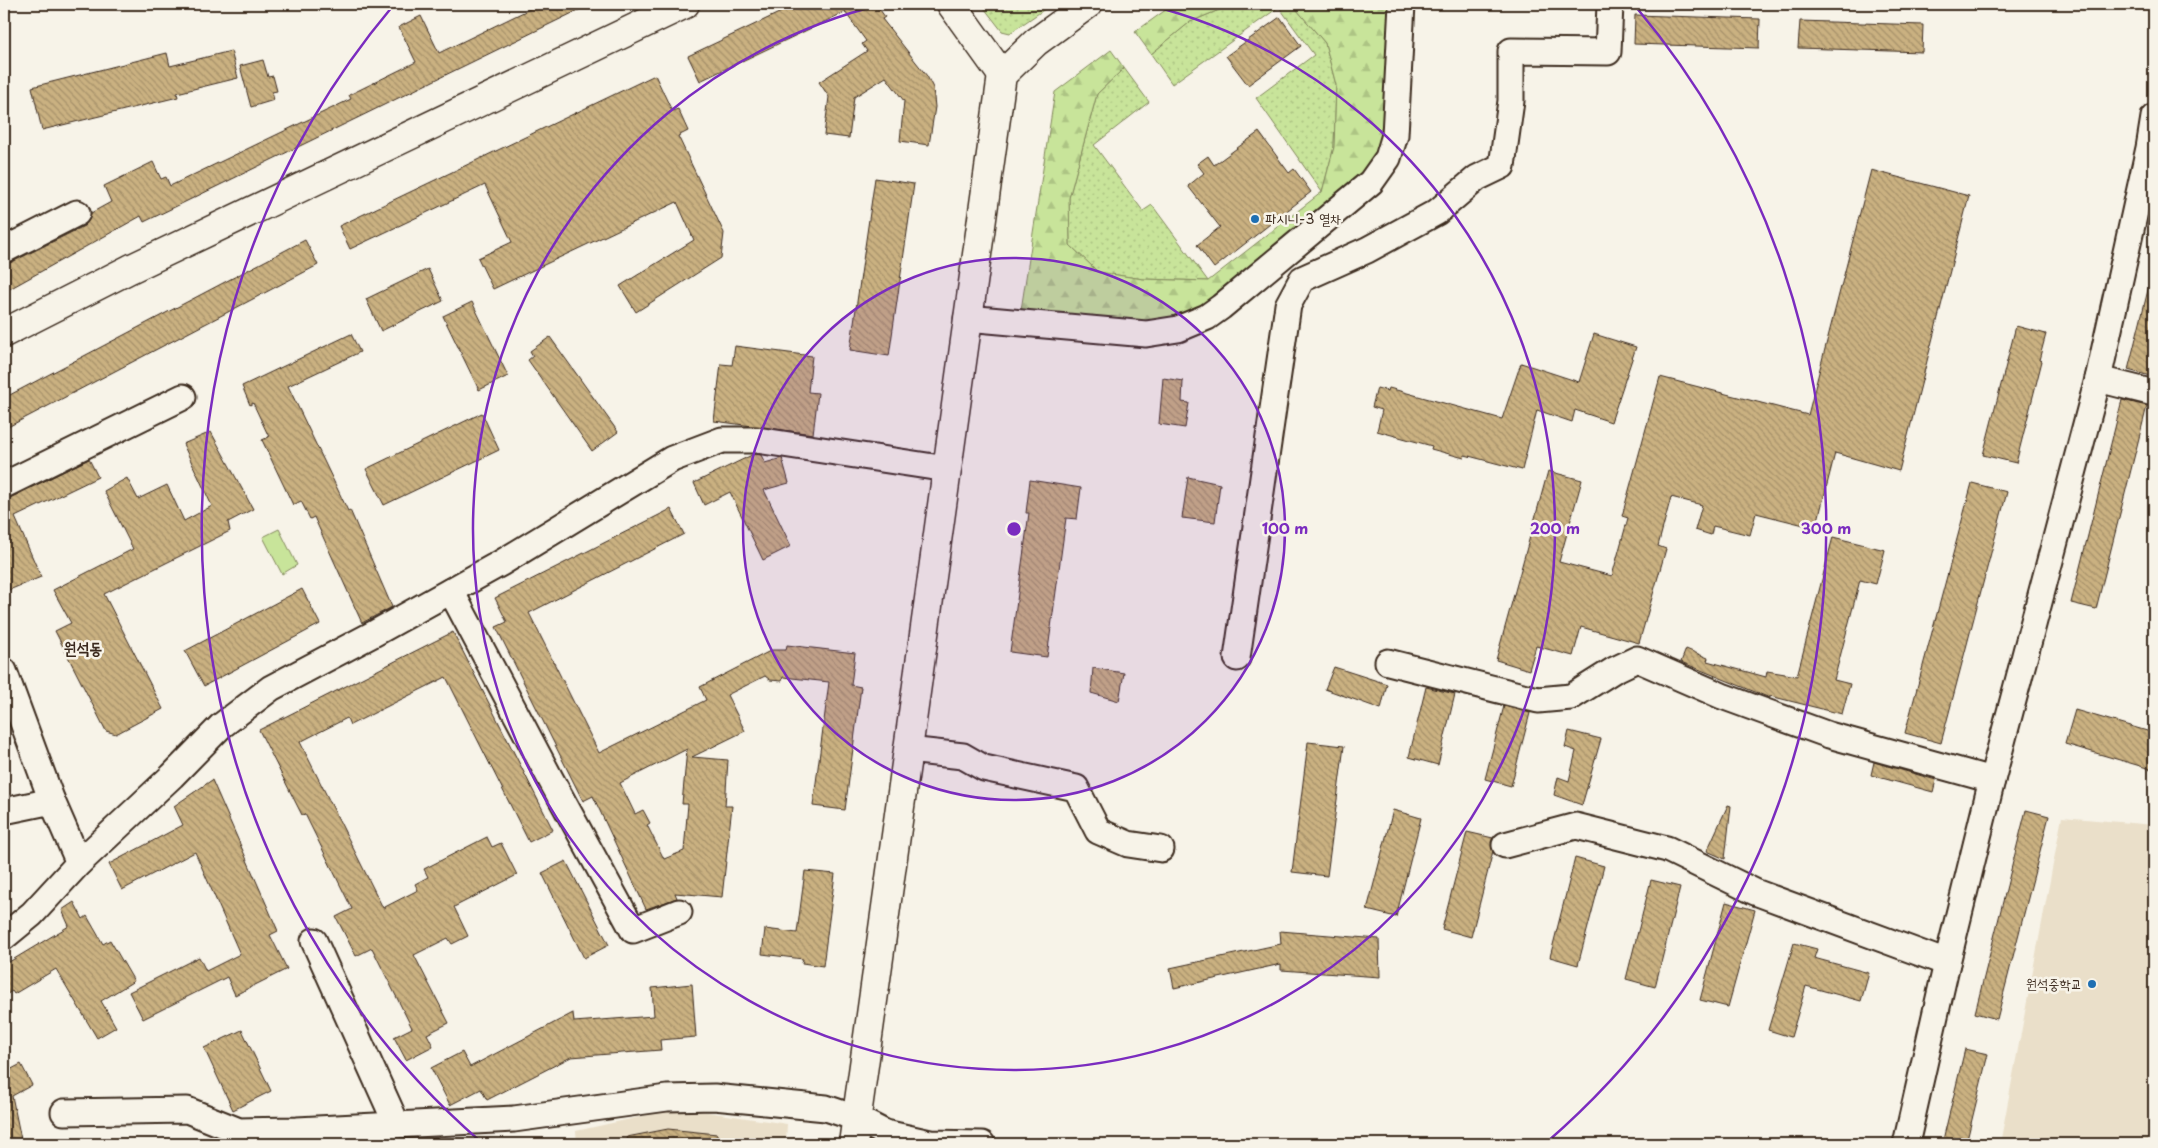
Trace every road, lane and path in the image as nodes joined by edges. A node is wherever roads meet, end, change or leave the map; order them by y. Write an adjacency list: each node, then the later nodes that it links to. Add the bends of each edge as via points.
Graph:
1 (685, 4): 11 (main road, via 139,265)
2 (951, 4): 6 (main road)
3 (1088, 4): 6 (main road, via 1036,42)
4 (1402, 4): 10 (street, via 1395,135 1388,158 1371,182 1221,307 1178,329 1146,334)
5 (1610, 4): 18 (street, via 1608,52 1511,50 1511,102 1502,166 1477,178 1437,212 1367,250 1302,278 1288,305)
6 (1002, 74): 10 (main road)
7 (2154, 117): 12 (street)
8 (77, 213): 9 (street)
9 (4, 250)
10 (967, 318): 15 (main road)
11 (4, 333)
12 (2098, 379): 13 (street); 22 (street)
13 (2154, 393)
14 (183, 397): 16 (street)
15 (947, 469): 17 (street, via 800,445 722,440 672,459); 21 (main road)
16 (4, 485)
17 (451, 591): 27 (street, via 271,688 220,726); 28 (street, via 633,930)
18 (1237, 658)
19 (1388, 662): 22 (street, via 1538,700 1572,697 1637,659 1722,696 1829,735)
20 (4, 671): 23 (street)
21 (908, 750): 26 (street, via 963,756 984,768 1076,788 1098,831 1128,844); 34 (main road)
22 (1992, 780): 31 (street)
23 (52, 801): 24 (street); 27 (street)
24 (4, 811)
25 (1504, 845): 31 (street, via 1576,826 1667,849 1755,892)
26 (1161, 849)
27 (79, 863): 29 (street, via 32,914)
28 (679, 912)
29 (4, 937)
30 (314, 941): 33 (street)
31 (1947, 962): 37 (street)
32 (64, 1112): 35 (street, via 187,1110 239,1131)
33 (397, 1125): 34 (street, via 514,1119 667,1098 714,1097 826,1108); 35 (street)
34 (855, 1131): 36 (street, via 885,1133 930,1143)
35 (298, 1137)
36 (982, 1144)
37 (1906, 1144)

